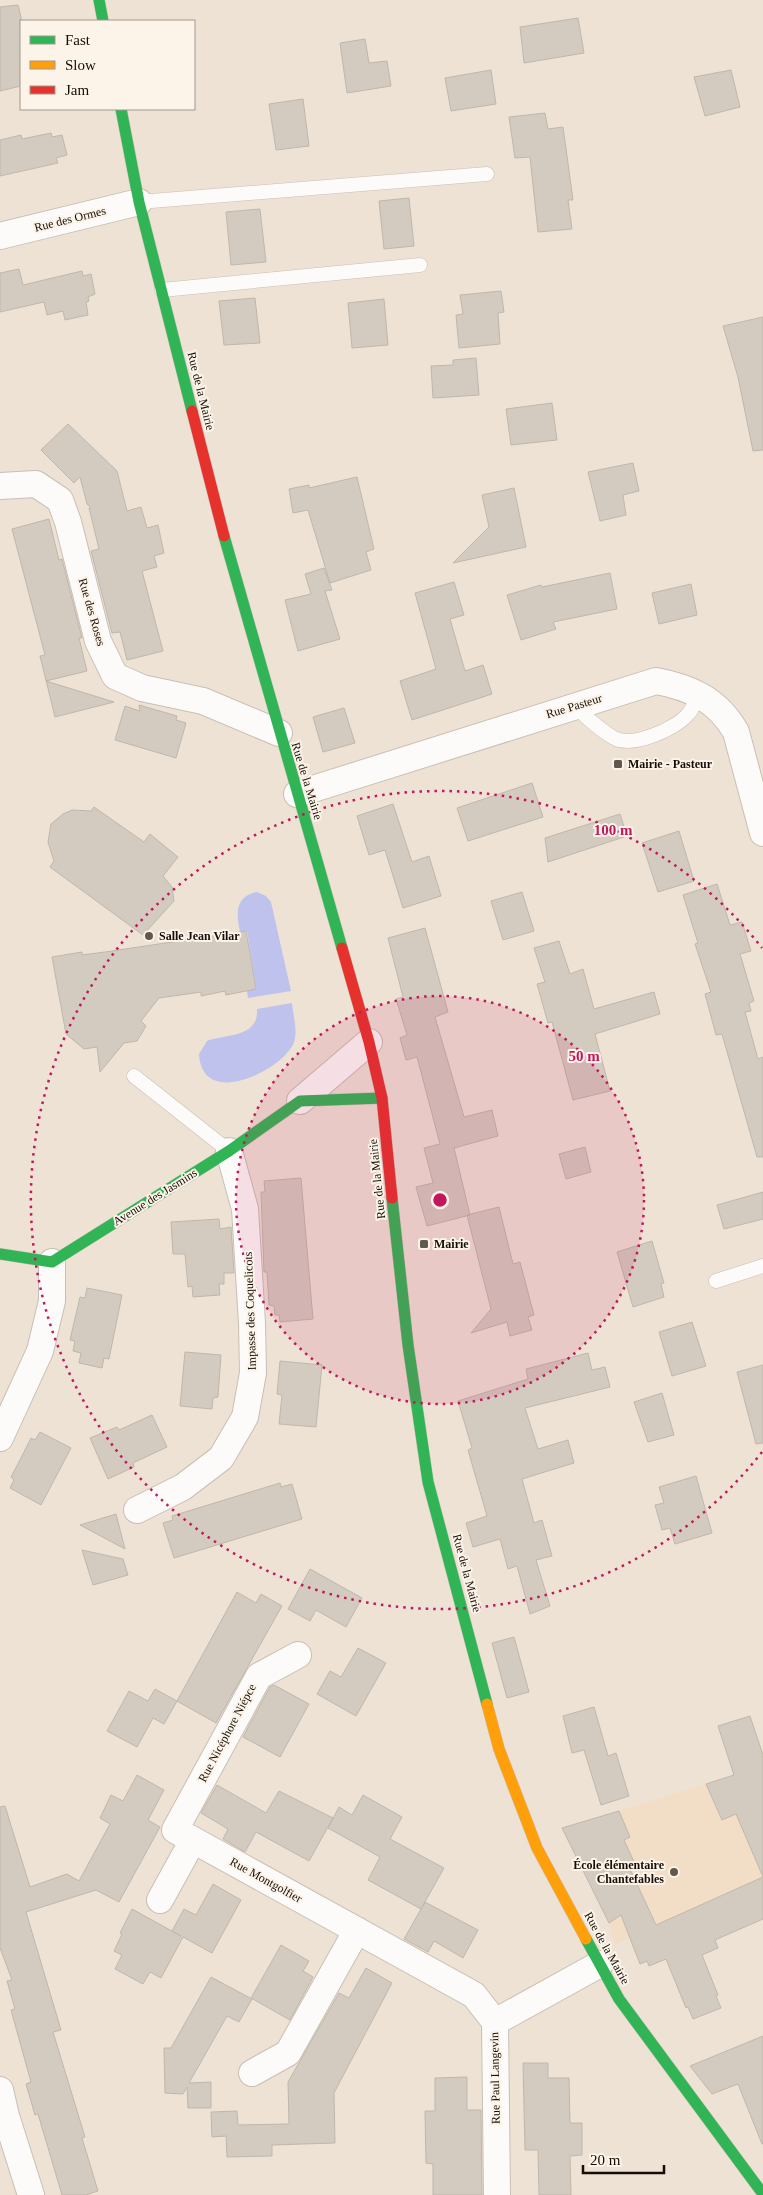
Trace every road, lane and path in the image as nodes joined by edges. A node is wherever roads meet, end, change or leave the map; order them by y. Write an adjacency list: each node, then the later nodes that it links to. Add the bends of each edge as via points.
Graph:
1 (99, 0): 2 (street)
2 (103, 20)
3 (121, 110): 5 (street, Rue de la Mairie)
4 (487, 174): 5 (lane)
5 (139, 202): 6 (street, Rue des Ormes); 8 (street, Rue de la Mairie)
6 (0, 236)
7 (420, 265): 8 (lane)
8 (162, 290): 12 (street, Rue de la Mairie)
9 (0, 486): 12 (street, Rue des Roses, via 36,484 60,500 98,641 115,676 142,688 203,701)
10 (700, 694): 11 (street, Rue Pasteur, via 656,681); 11 (lane, via 688,715 659,735 641,739 616,739); 14 (street, Rue Pasteur, via 728,717 736,732)
11 (575, 706): 13 (street, Rue Pasteur)
12 (278, 733): 13 (street, Rue de la Mairie)
13 (298, 794): 15 (street, Rue de la Mairie)
14 (763, 833)
15 (370, 1042): 17 (street, Rue de la Mairie); 18 (street, Avenue des Jasmins)
16 (134, 1076): 19 (lane)
17 (382, 1098): 18 (street); 30 (street, Rue de la Mairie, via 408,1345 428,1482 499,1749 537,1848)
18 (300, 1101): 19 (street, Avenue des Jasmins)
19 (229, 1151): 21 (street, Avenue des Jasmins); 25 (street, Impasse des Coquelicots, via 245,1209 252,1323 253,1373 245,1417 221,1458 183,1487)
20 (0, 1254): 21 (street)
21 (52, 1262): 24 (street, via 52,1301 40,1352)
22 (763, 1266): 23 (lane)
23 (716, 1281)
24 (0, 1438)
25 (137, 1510)
26 (298, 1655): 27 (street, Rue Nicéphore Niépce, via 259,1676)
27 (184, 1835): 28 (street, Rue Nicéphore Niépce); 29 (street, Rue Montgolfier)
28 (160, 1900)
29 (357, 1930): 31 (street, Rue Montgolfier, via 474,1995); 32 (street, via 288,2053)
30 (600, 1964): 31 (street, Rue Paul Langevin); 35 (street, Rue de la Mairie, via 619,1999)
31 (494, 2022): 37 (street, Rue Paul Langevin)
32 (252, 2074)
33 (0, 2090): 34 (street)
34 (6, 2138): 36 (street)
35 (763, 2194)
36 (31, 2195)
37 (497, 2195)

